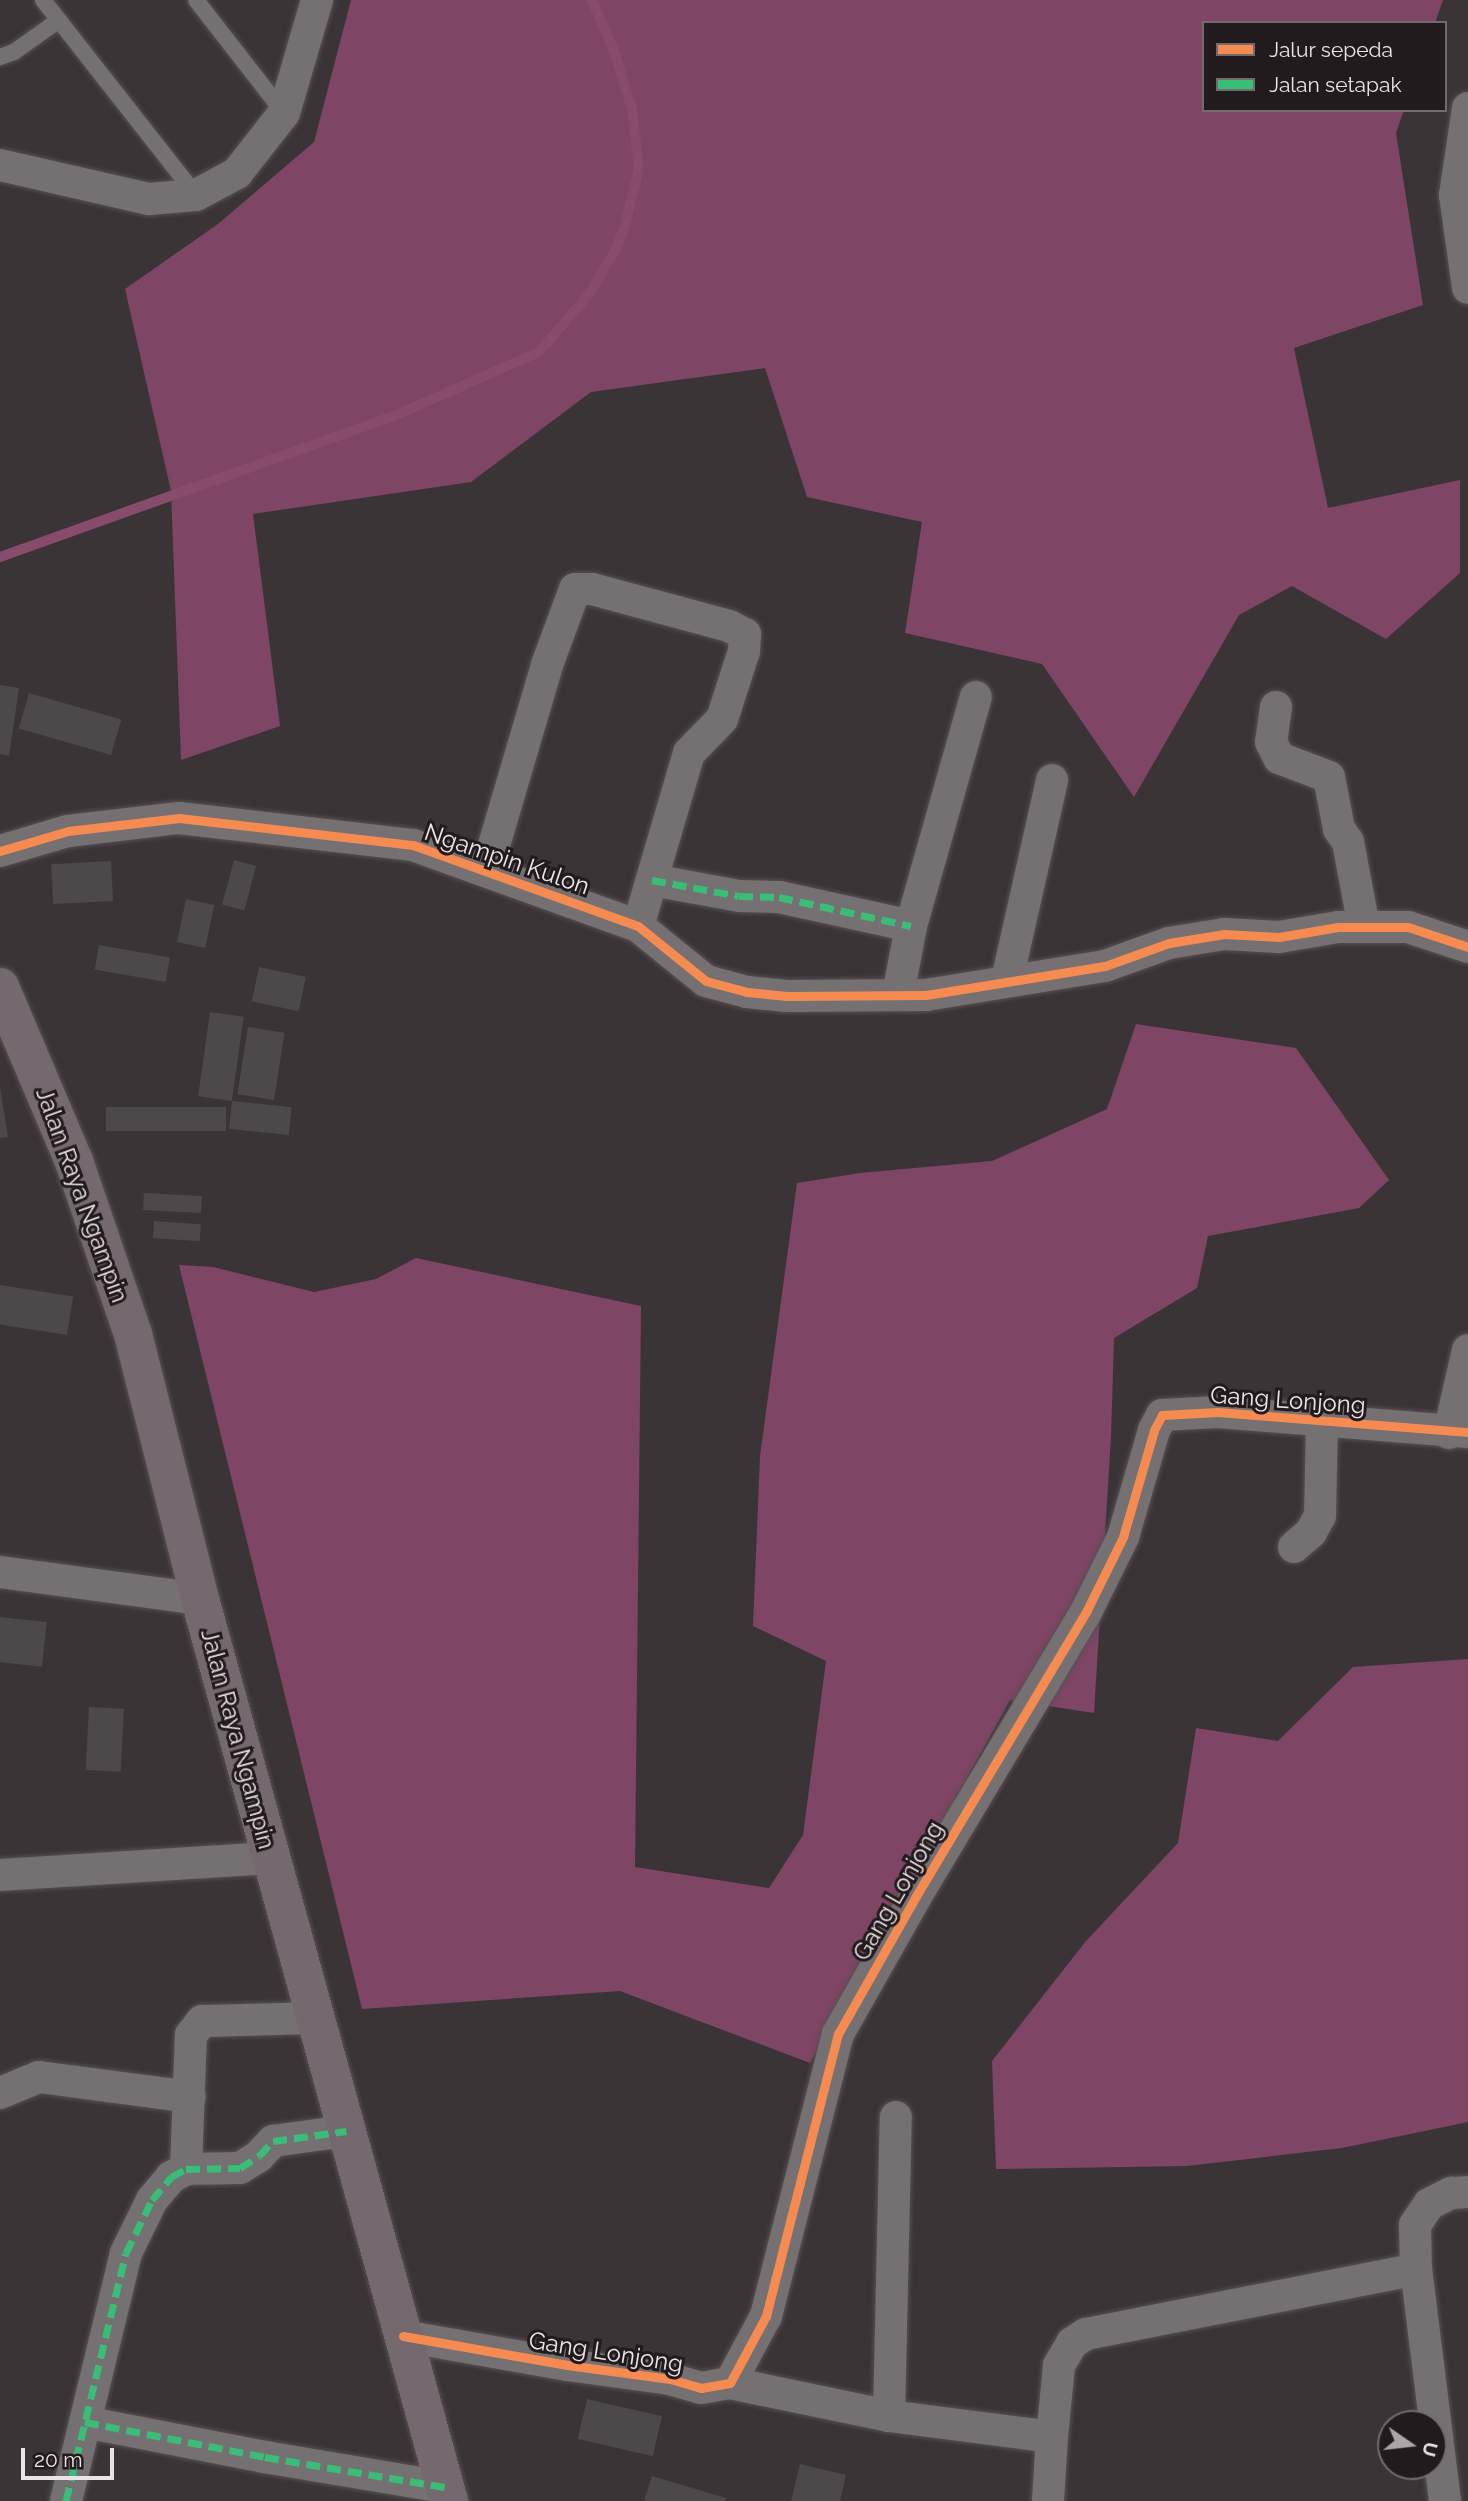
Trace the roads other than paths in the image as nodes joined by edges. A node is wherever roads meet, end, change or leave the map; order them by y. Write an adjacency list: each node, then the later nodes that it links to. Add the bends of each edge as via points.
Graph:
1 (43, 0): 4 (lane)
2 (196, 0): 7 (lane)
3 (317, 0): 7 (street)
4 (59, 20): 5 (lane); 9 (lane)
5 (0, 57)
6 (1468, 108): 10 (street, via 1455,195)
7 (284, 113): 9 (street, via 237,173)
8 (0, 165): 9 (street, via 149,199)
9 (196, 195)
10 (1468, 288)
11 (976, 697): 18 (street)
12 (1276, 707): 19 (street, via 1271,741 1279,758 1329,777 1339,829 1348,842)
13 (1052, 780): 21 (street)
14 (0, 851): 15 (street, Ngampin Kulon, via 68,831 179,818 413,845)
15 (487, 869): 16 (street, via 547,665 575,589 592,589 745,634 722,719 689,753); 17 (street, Ngampin Kulon)
16 (652, 880): 17 (street); 18 (street, via 739,896 779,897)
17 (638, 926): 23 (street, Ngampin Kulon, via 706,981 747,992)
18 (911, 926): 23 (street)
19 (1364, 927): 20 (street, Ngampin Kulon, via 1408,927); 21 (street, Ngampin Kulon, via 1279,937 1224,934 1169,943 1105,966)
20 (1468, 947)
21 (994, 982): 23 (street, Ngampin Kulon, via 926,995)
22 (1, 991): 29 (main road, Jalan Raya Ngampin, via 74,1161 133,1334)
23 (898, 995)
24 (1468, 1350): 26 (street)
25 (1322, 1421): 26 (street, Gang Lonjong); 27 (street, via 1320,1516); 41 (street, Gang Lonjong, via 1194,1412 1162,1415 1123,1537 1086,1612 838,2034 766,2316)
26 (1459, 1432)
27 (1294, 1547)
28 (0, 1572): 29 (street)
29 (200, 1599): 30 (main road, Jalan Raya Ngampin)
30 (270, 1858): 31 (street); 32 (main road, Jalan Raya Ngampin)
31 (0, 1875)
32 (315, 2018): 34 (street, via 202,2021 191,2035); 36 (main road, Jalan Raya Ngampin)
33 (0, 2094): 34 (street, via 39,2077)
34 (190, 2097): 37 (street)
35 (896, 2117): 42 (street)
36 (346, 2131): 37 (street, via 273,2141 240,2168); 40 (main road, Jalan Raya Ngampin)
37 (187, 2169): 43 (street, via 171,2177 152,2200 126,2253)
38 (1468, 2192): 39 (street, via 1451,2193 1429,2204 1422,2214 1415,2225)
39 (1416, 2269): 44 (street, via 1086,2334 1072,2343 1059,2365); 48 (street)
40 (403, 2336): 41 (street, Gang Lonjong, via 670,2379 701,2388); 45 (main road, Jalan Raya Ngampin)
41 (730, 2384): 42 (street)
42 (889, 2416): 44 (street)
43 (85, 2422): 45 (street); 46 (street)
44 (1052, 2437): 47 (street)
45 (447, 2494)
46 (66, 2501)
47 (1048, 2501)
48 (1445, 2501)

